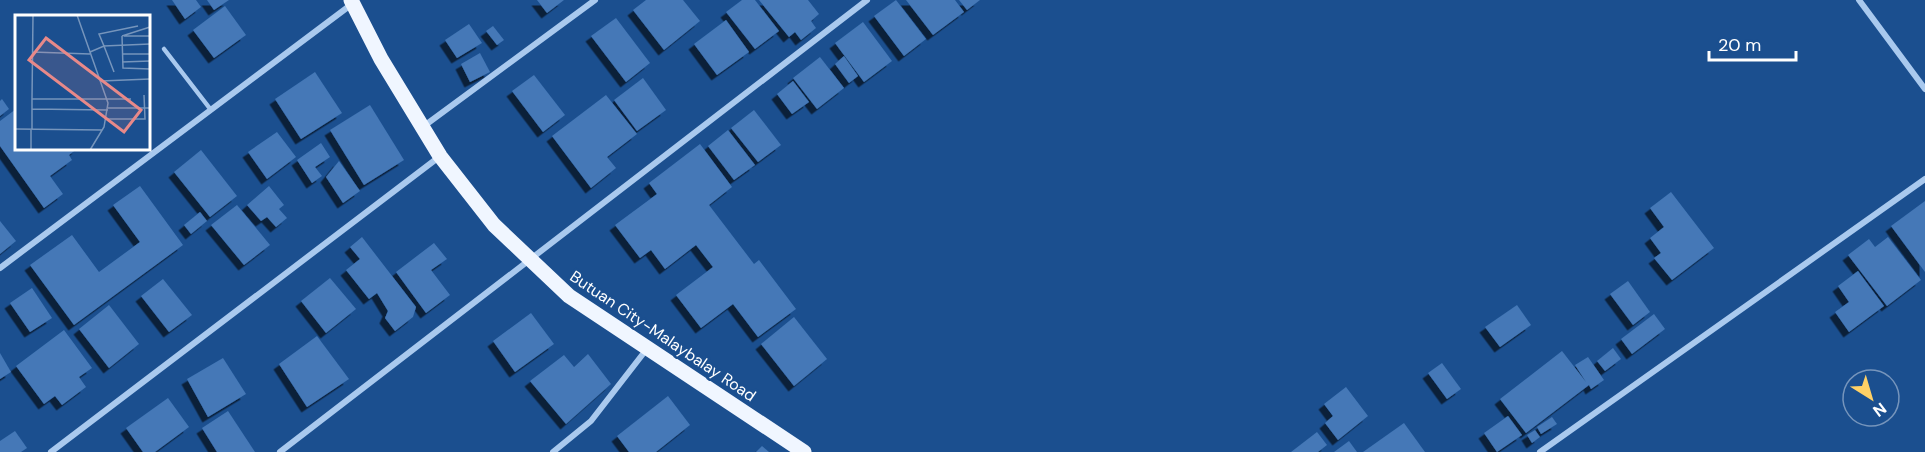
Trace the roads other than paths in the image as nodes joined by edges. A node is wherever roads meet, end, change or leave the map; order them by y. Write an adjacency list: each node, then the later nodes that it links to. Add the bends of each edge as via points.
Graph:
1 (595, 0): 8 (street)
2 (867, 0): 11 (street)
3 (1859, 0): 6 (street)
4 (352, 2): 7 (street); 8 (main road, Butuan City-Malaybalay Road)
5 (164, 49): 7 (lane)
6 (1925, 89)
7 (211, 110): 12 (street)
8 (422, 127): 9 (main road, Butuan City-Malaybalay Road)
9 (440, 156): 11 (main road, Butuan City-Malaybalay Road, via 494,225); 14 (street)
10 (1925, 179): 18 (street)
11 (530, 260): 13 (main road, Butuan City-Malaybalay Road, via 569,296); 15 (street)
12 (0, 268)
13 (646, 350): 16 (street, via 591,422); 17 (main road, Butuan City-Malaybalay Road, via 787,445)
14 (51, 452)
15 (280, 452)
16 (553, 452)
17 (804, 452)
18 (1540, 452)

